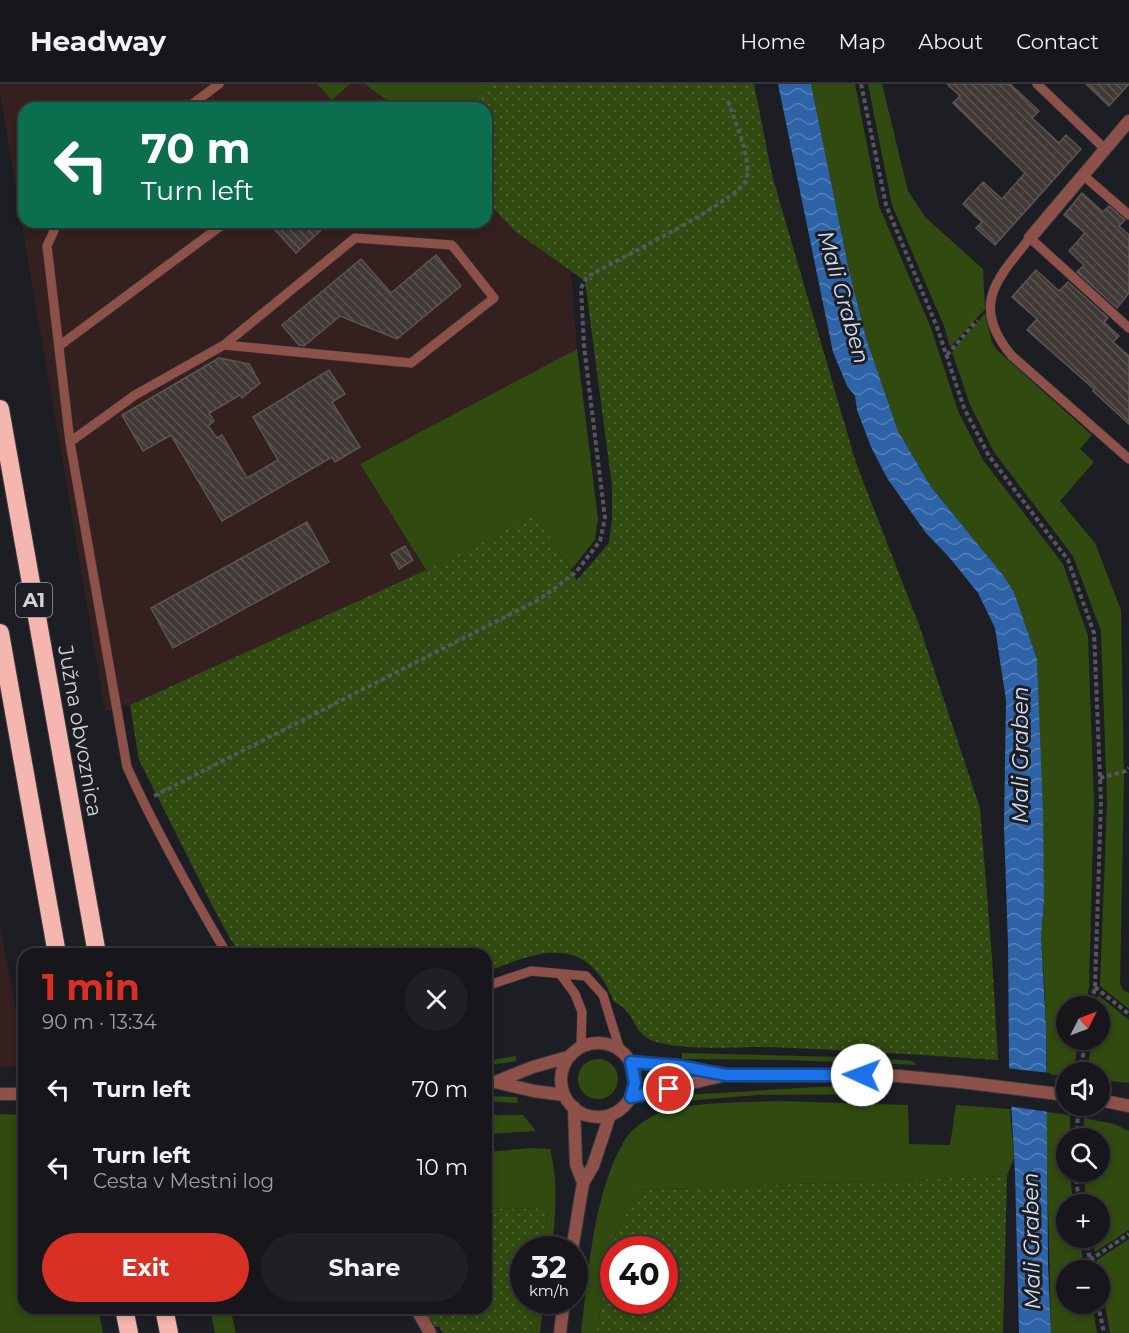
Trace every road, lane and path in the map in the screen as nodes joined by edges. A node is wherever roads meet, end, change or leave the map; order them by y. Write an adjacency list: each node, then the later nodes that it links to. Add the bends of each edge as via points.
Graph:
1 (219, 84): 5 (lane)
2 (861, 84): 17 (path, via 886,205)
3 (1037, 84): 7 (lane)
4 (728, 100): 24 (path, via 748,168 746,180 737,192 586,276 581,288 584,346 605,518 600,542 576,572 540,598)
5 (195, 102)
6 (1129, 121): 7 (street)
7 (1105, 149): 8 (street)
8 (1083, 175): 9 (lane); 12 (street)
9 (1129, 215)
10 (55, 228): 16 (lane, via 46,246)
11 (218, 228): 16 (lane)
12 (1030, 238): 13 (lane, via 1001,274); 14 (lane)
13 (990, 305): 17 (path); 20 (lane, via 994,329 1011,355)
14 (1129, 328)
15 (224, 345): 15 (lane, via 355,238 452,245 494,298 411,363); 19 (lane, via 135,395)
16 (59, 346): 19 (lane)
17 (947, 356): 23 (path, via 964,408 989,456 1068,560 1095,633)
18 (0, 409): 26 (highway, Južna obvoznica / A1)
19 (70, 442): 24 (lane, via 127,767)
20 (1129, 459)
21 (0, 633): 25 (highway, A1)
22 (1129, 768): 23 (path)
23 (1100, 778): 30 (path)
24 (143, 801): 27 (lane)
25 (56, 948)
26 (96, 948)
27 (223, 948)
28 (561, 975): 29 (lane, via 531,971); 33 (lane, via 582,1012); 34 (lane, via 586,976 603,995)
29 (492, 984)
30 (1095, 987): 31 (path); 32 (path)
31 (1093, 996)
32 (1129, 1014)
33 (581, 1046): 34 (street, via 597,1042); 35 (street)
34 (620, 1050): 36 (street)
35 (568, 1057): 38 (street); 43 (street, via 562,1071)
36 (631, 1062): 37 (street); 44 (street, via 635,1083)
37 (726, 1075): 42 (street, via 899,1076); 44 (street)
38 (492, 1081)
39 (492, 1082): 43 (street)
40 (0, 1094): 41 (street)
41 (18, 1094)
42 (1056, 1094)
43 (564, 1095): 47 (street)
44 (631, 1097): 48 (street)
45 (1110, 1102): 46 (street)
46 (1129, 1106)
47 (574, 1107): 48 (street, via 595,1117); 49 (street, via 576,1164)
48 (610, 1115): 49 (street, via 593,1166)
49 (583, 1183): 51 (street)
50 (1129, 1234): 53 (path)
51 (574, 1236)
52 (1088, 1248): 53 (path)
53 (1090, 1260)
54 (125, 1314): 59 (highway)
55 (165, 1314): 60 (highway)
56 (419, 1314): 61 (street)
57 (562, 1314): 62 (street)
58 (1100, 1314): 63 (path)
59 (129, 1333)
60 (169, 1333)
61 (430, 1333)
62 (560, 1333)
63 (1104, 1333)

